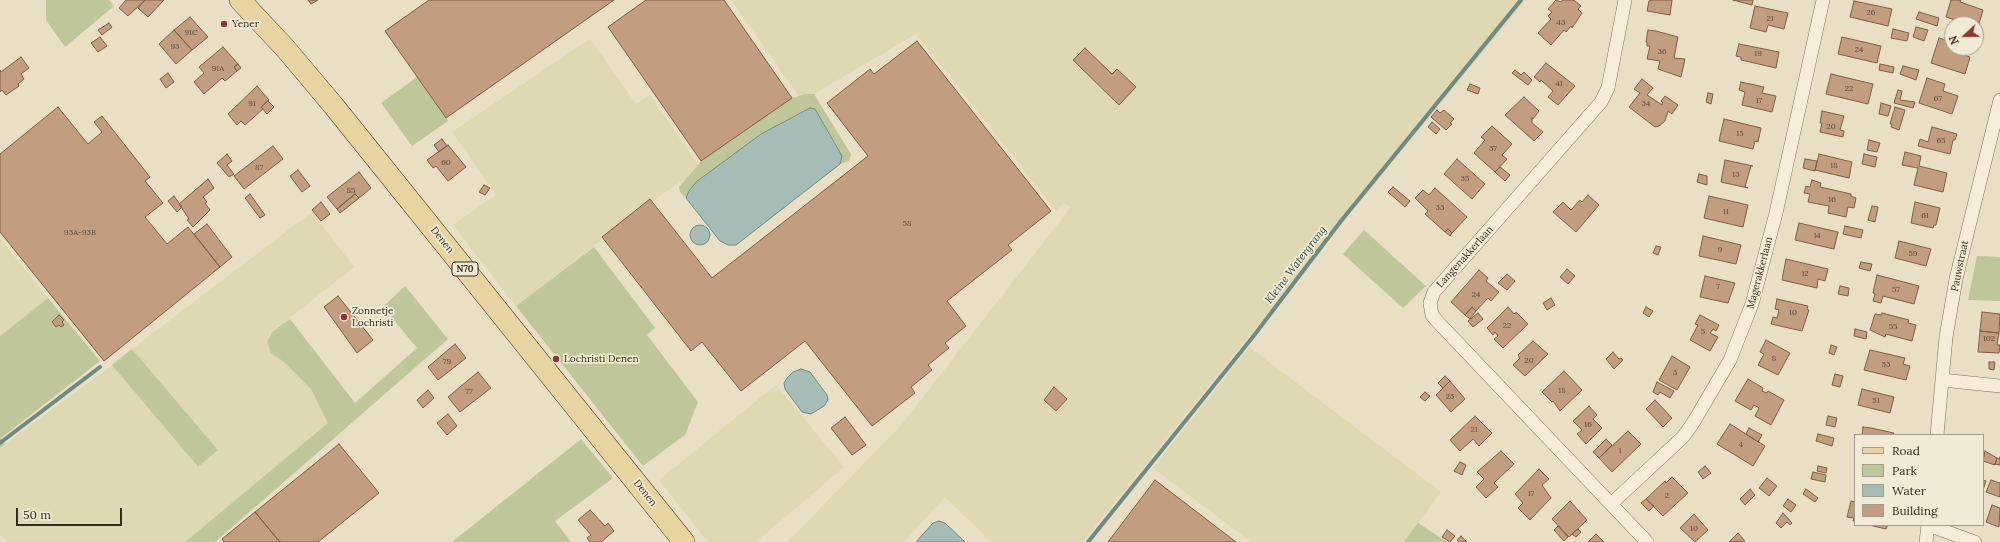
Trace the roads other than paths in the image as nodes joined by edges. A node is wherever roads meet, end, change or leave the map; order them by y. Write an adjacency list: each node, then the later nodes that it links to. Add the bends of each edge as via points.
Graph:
1 (240, 0): 11 (main road, Denen / N70, via 333,105)
2 (1625, 0): 8 (street, Langenakkerlaan, via 1608,88 1601,102 1434,292 1430,303 1432,315 1437,321)
3 (1823, 0): 8 (street, Magerakkerlaan, via 1776,213 1752,304 1730,360 1682,437)
4 (2000, 100): 5 (street, Pauwstraat, via 1956,279)
5 (1942, 380): 6 (street); 7 (street, Pauwstraat)
6 (2000, 386)
7 (1937, 434)
8 (1611, 504): 12 (street, Langenakkerlaan)
9 (1928, 526): 13 (street)
10 (1931, 526): 14 (street)
11 (684, 542)
12 (1648, 542)
13 (1926, 542)
14 (1975, 542)

